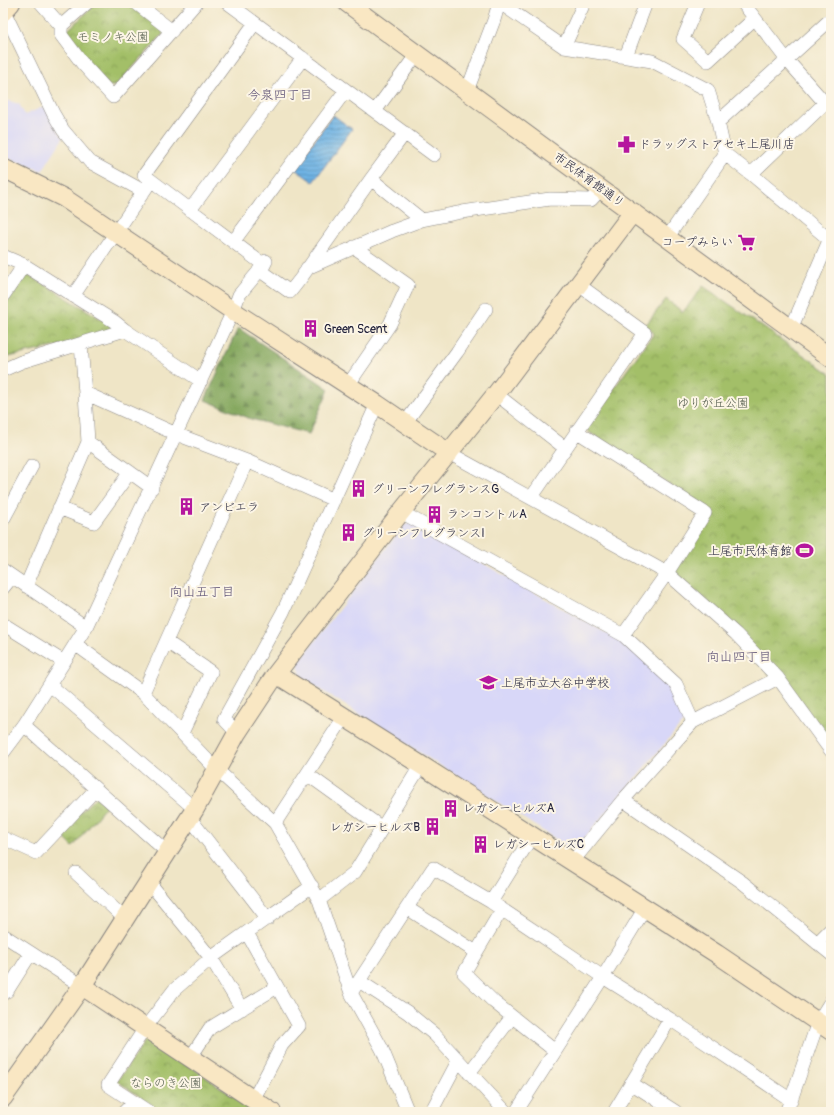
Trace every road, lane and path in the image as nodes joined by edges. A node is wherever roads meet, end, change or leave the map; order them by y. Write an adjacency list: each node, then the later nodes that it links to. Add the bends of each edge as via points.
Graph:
1 (42, 3): 16 (street)
2 (88, 3): 16 (street)
3 (136, 3): 17 (street)
4 (196, 3): 17 (street)
5 (228, 3): 15 (street)
6 (347, 3): 19 (street, 市民体育館通り)
7 (500, 3): 18 (street); 24 (street)
8 (584, 3): 18 (street)
9 (646, 3): 20 (street)
10 (698, 3): 13 (street, via 683,39 708,61)
11 (743, 3): 13 (street)
12 (5, 9): 34 (street, via 53,114 63,130 90,162)
13 (754, 19): 22 (street)
14 (831, 19): 22 (street)
15 (255, 23): 21 (street); 34 (street, via 144,175)
16 (61, 26): 17 (street, via 61,35 113,97)
17 (172, 31)
18 (564, 47): 20 (street)
19 (417, 54): 24 (street, 市民体育館通り); 26 (street)
20 (626, 56): 27 (street, via 652,61 708,90)
21 (303, 58): 23 (street); 36 (street)
22 (787, 60): 25 (street); 27 (street)
23 (346, 90): 26 (street); 42 (street)
24 (467, 91): 35 (street, 市民体育館通り)
25 (829, 106): 32 (street)
26 (375, 112): 28 (street)
27 (718, 122): 29 (street)
28 (405, 133): 30 (street); 33 (street)
29 (725, 154): 32 (street); 40 (street)
30 (434, 155)
31 (3, 168): 39 (street, via 64,198)
32 (751, 174): 41 (street)
33 (371, 179): 38 (street); 47 (street)
34 (147, 186): 36 (street); 39 (street)
35 (601, 189): 37 (street, 市民体育館通り); 38 (street, via 591,200 550,199)
36 (190, 210): 42 (street)
37 (633, 212): 40 (street, 市民体育館通り); 48 (street)
38 (422, 220): 43 (street)
39 (116, 232): 50 (street); 52 (street)
40 (668, 238): 53 (street, 市民体育館通り)
41 (830, 239): 53 (street)
42 (233, 242): 46 (street)
43 (354, 247): 47 (street); 59 (street, via 408,285 390,324)
44 (3, 256): 45 (street)
45 (24, 265): 49 (street); 50 (street)
46 (263, 265): 47 (street, via 290,292); 52 (street, via 238,295)
47 (307, 268)
48 (579, 285): 61 (street); 64 (street, via 645,333)
49 (3, 296)
50 (73, 296): 54 (street)
51 (486, 308): 63 (street)
52 (233, 311): 58 (street); 59 (street)
53 (791, 329): 56 (street, 市民体育館通り)
54 (125, 330): 55 (street); 58 (street)
55 (81, 345): 57 (street, via 21,362); 60 (street)
56 (831, 358)
57 (3, 370)
58 (201, 381): 65 (street)
59 (348, 385): 62 (street)
60 (85, 393): 65 (street); 66 (street)
61 (496, 394): 67 (street); 68 (street)
62 (377, 404): 63 (street); 74 (street)
63 (405, 422): 68 (street)
64 (576, 431): 67 (street); 79 (street, via 705,513)
65 (176, 434): 69 (street); 72 (street)
66 (88, 442): 71 (street); 75 (street)
67 (564, 448): 73 (street)
68 (450, 453): 73 (street); 76 (street)
69 (247, 460): 74 (street); 85 (street)
70 (32, 466): 77 (street)
71 (130, 472): 72 (street); 75 (street, via 94,522)
72 (152, 488): 83 (street)
73 (531, 498): 79 (street)
74 (334, 500): 96 (street, via 283,612 224,719)
75 (59, 508): 80 (street)
76 (401, 512): 84 (street); 88 (street)
77 (3, 520)
78 (8, 573): 80 (street); 81 (street)
79 (667, 573): 84 (street); 89 (street, via 736,634)
80 (26, 586): 83 (street)
81 (3, 588)
82 (3, 624): 87 (street)
83 (86, 627): 86 (street)
84 (623, 635): 93 (street, via 676,684)
85 (167, 642): 91 (street); 95 (street, via 212,672)
86 (76, 644): 87 (street); 91 (street)
87 (64, 662): 90 (street)
88 (276, 674): 92 (street); 96 (street)
89 (778, 678): 93 (street); 97 (street)
90 (50, 684): 94 (street); 104 (street)
91 (143, 694): 95 (street)
92 (344, 717): 99 (street); 101 (street)
93 (693, 722): 103 (street)
94 (24, 725): 98 (street); 102 (street)
95 (182, 733): 100 (street)
96 (237, 733): 100 (street)
97 (831, 751)
98 (3, 753)
99 (421, 765): 106 (street); 107 (street)
100 (216, 769): 104 (street); 105 (street)
101 (307, 774): 105 (street); 106 (street)
102 (96, 789): 108 (street, via 36,853); 109 (street)
103 (623, 800): 110 (street); 124 (street, via 742,882)
104 (192, 813): 109 (street); 120 (street)
105 (275, 823): 113 (street)
106 (382, 828): 114 (street, via 355,872)
107 (532, 836): 110 (street); 115 (street)
108 (3, 838)
109 (167, 852): 112 (street)
110 (572, 862): 117 (street)
111 (76, 873): 119 (street)
112 (148, 881): 119 (street); 128 (street)
113 (312, 886): 114 (street); 120 (street)
114 (319, 900): 133 (street)
115 (491, 902): 116 (street, via 433,868); 118 (street)
116 (407, 908): 125 (street); 130 (street)
117 (645, 908): 129 (street); 139 (street)
118 (502, 909): 125 (street); 129 (street)
119 (124, 918): 131 (street)
120 (268, 918): 122 (street)
121 (831, 929): 124 (street)
122 (247, 933): 128 (street); 132 (street)
123 (3, 935): 126 (street)
124 (817, 943): 127 (street)
125 (476, 952): 137 (street, via 464,973)
126 (31, 953): 131 (street); 134 (street)
127 (831, 954)
128 (211, 958): 136 (street); 140 (street, via 174,990)
129 (603, 977): 138 (street); 141 (street)
130 (359, 981): 133 (street); 143 (street, via 407,1012 435,1035)
131 (82, 986): 140 (street); 146 (street)
132 (277, 987): 136 (street); 147 (street, via 299,1026 282,1045)
133 (351, 993): 153 (street, via 382,1050)
134 (3, 994)
135 (831, 1001): 139 (street)
136 (242, 1009): 142 (street, via 210,1028)
137 (512, 1017): 141 (street); 144 (street)
138 (670, 1018): 145 (street); 149 (street)
139 (824, 1027): 149 (street)
140 (145, 1028): 142 (street); 148 (street, via 108,1084)
141 (555, 1051): 156 (street)
142 (190, 1058): 147 (street)
143 (458, 1061): 144 (street); 154 (street)
144 (470, 1073): 155 (street)
145 (631, 1083): 157 (street); 158 (street)
146 (3, 1098)
147 (253, 1100): 152 (street)
148 (134, 1102): 150 (street); 151 (street)
149 (788, 1106)
150 (124, 1112)
151 (149, 1112)
152 (272, 1112)
153 (408, 1112)
154 (431, 1112)
155 (506, 1112)
156 (516, 1112)
157 (614, 1112)
158 (676, 1112)

